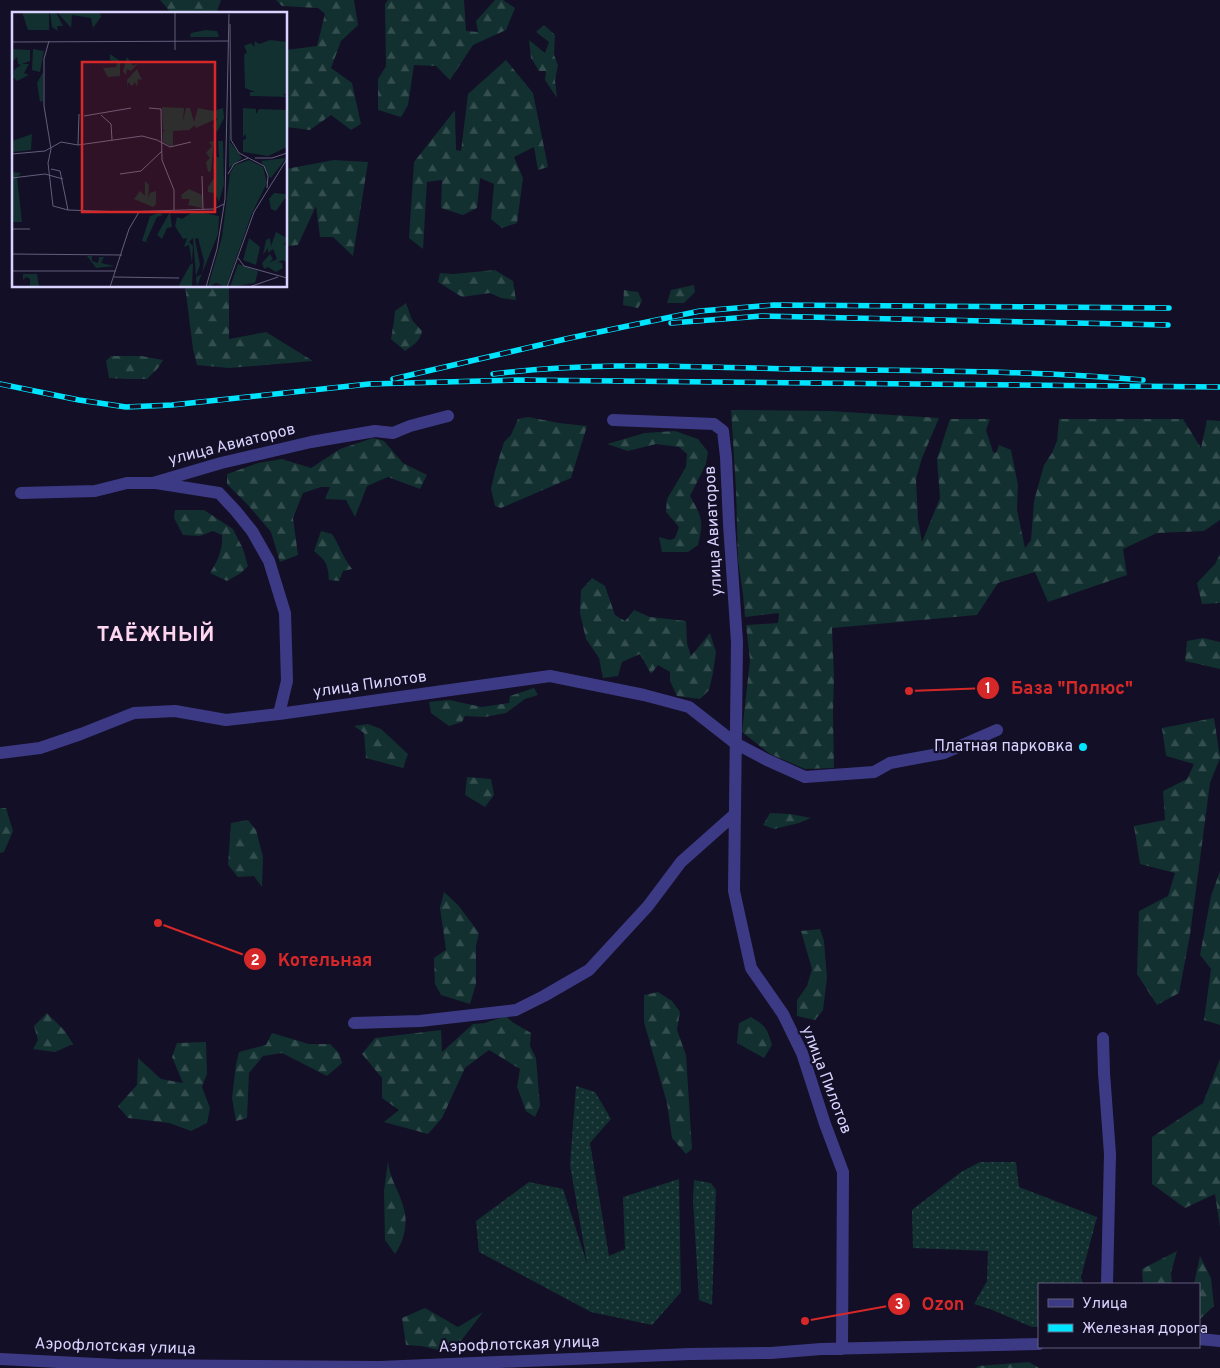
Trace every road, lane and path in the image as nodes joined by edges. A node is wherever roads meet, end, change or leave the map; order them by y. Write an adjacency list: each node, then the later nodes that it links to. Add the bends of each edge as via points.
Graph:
1 (448, 416): 3 (street, улица Авиаторов, via 393,433 376,431 311,442)
2 (613, 420): 7 (street, улица Авиаторов, via 714,424 723,431 737,642)
3 (153, 483): 4 (street, улица Авиаторов, via 127,483 95,490); 5 (street, via 219,493 252,531 268,561 285,613 287,681)
4 (21, 493)
5 (279, 714): 7 (street, улица Пилотов, via 550,676 689,707); 8 (street, улица Пилотов, via 226,720 174,711 134,712 40,748)
6 (997, 730): 7 (street, улица Пилотов, via 944,753 890,764 874,772 805,778)
7 (735, 743): 9 (street, улица Пилотов)
8 (0, 753)
9 (735, 814): 10 (street, via 681,862 648,906 589,970 544,996 516,1010 420,1021); 16 (street, улица Пилотов, via 734,891 751,968 783,1014 802,1053 844,1172)
10 (354, 1023)
11 (1103, 1038): 12 (street, via 1110,1154)
12 (1107, 1283)
13 (1202, 1339): 14 (street)
14 (1220, 1339)
15 (1038, 1344): 16 (street, Аэрофлотская улица)
16 (842, 1349): 18 (street, Аэрофлотская улица)
17 (0, 1359): 18 (street, Аэрофлотская улица, via 116,1365 380,1367)
18 (524, 1364)

